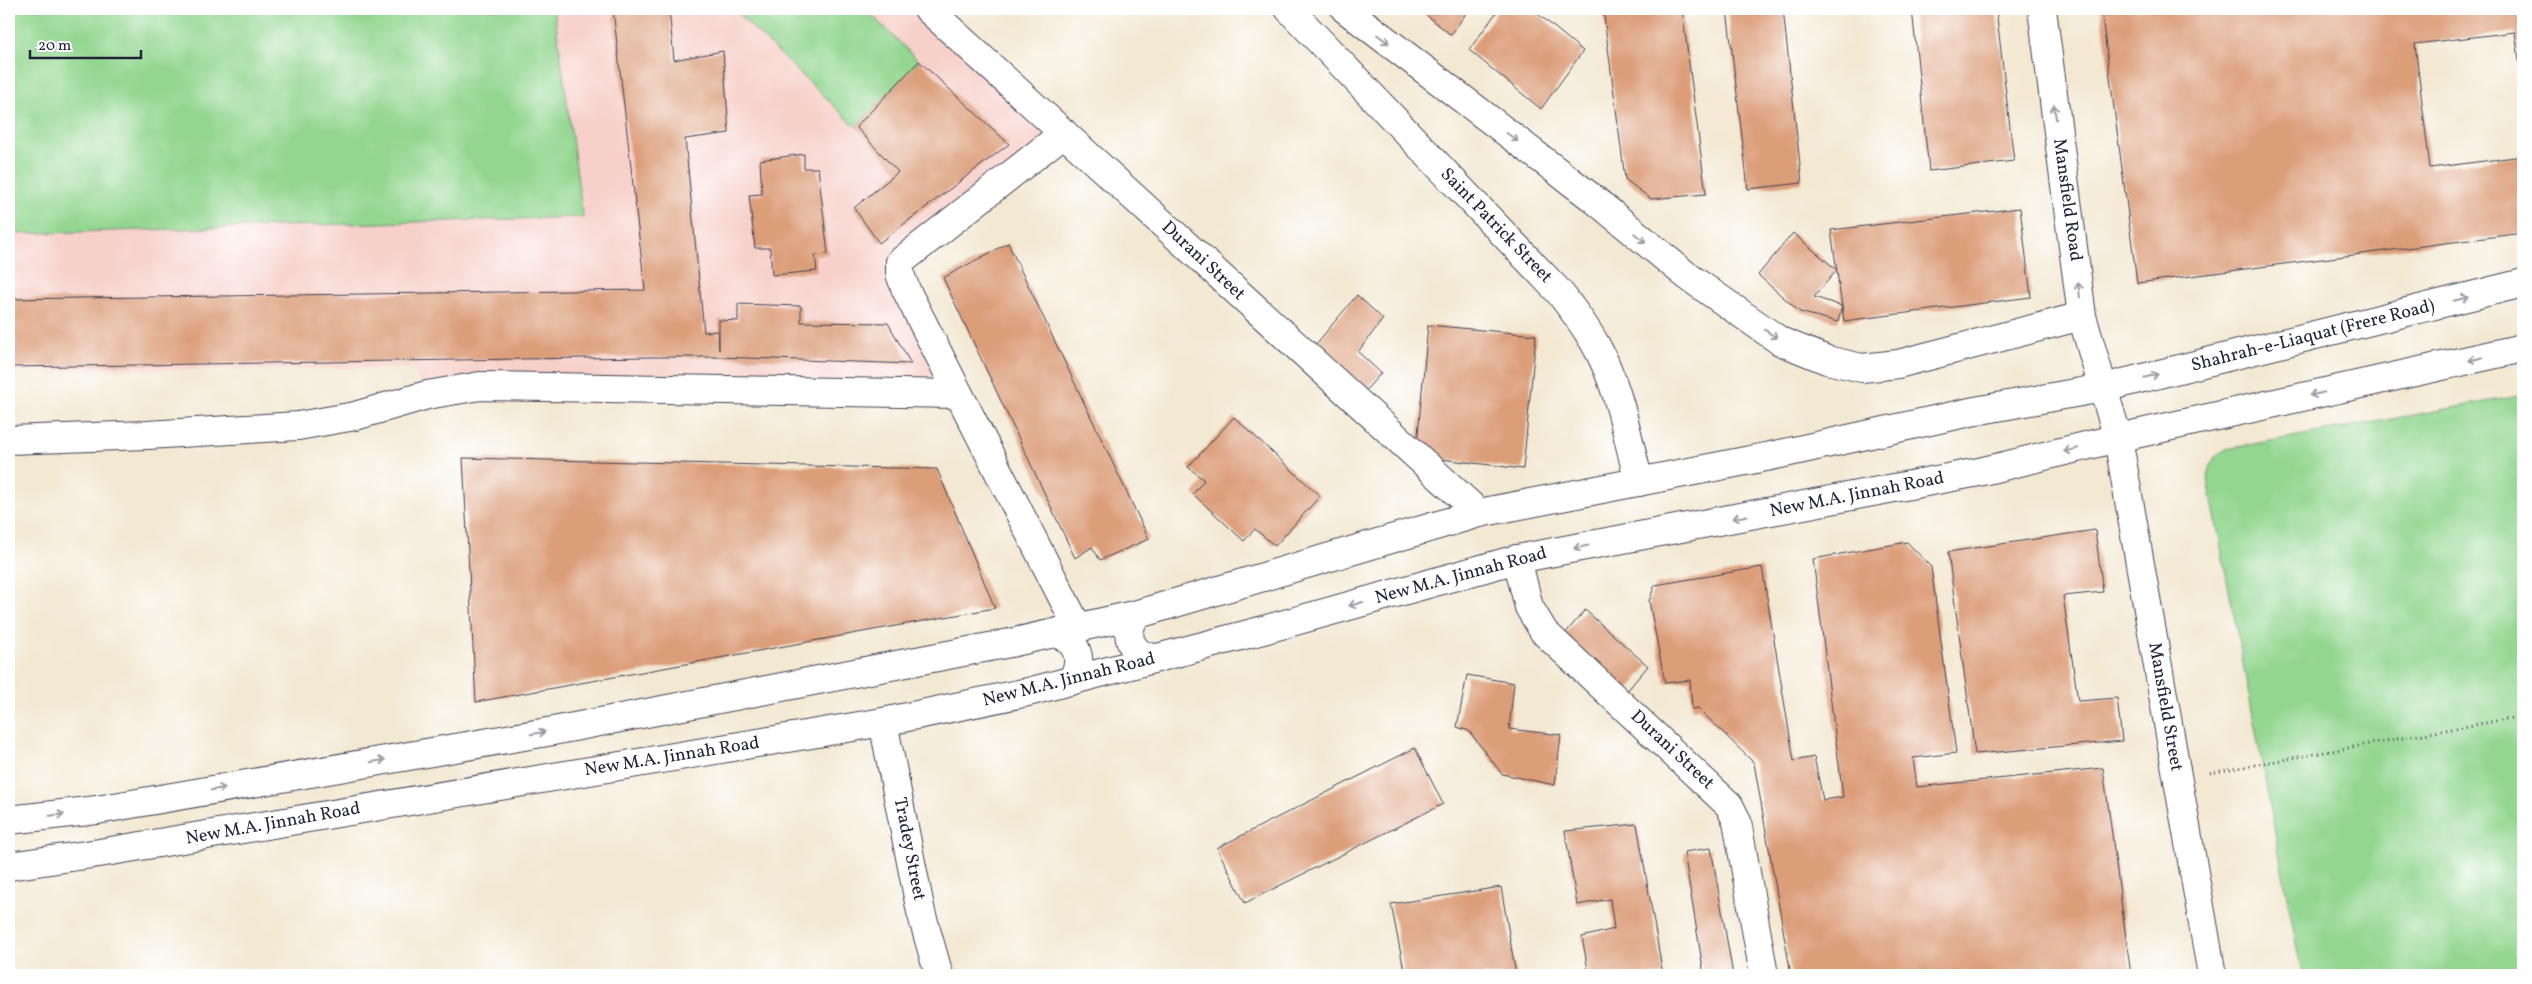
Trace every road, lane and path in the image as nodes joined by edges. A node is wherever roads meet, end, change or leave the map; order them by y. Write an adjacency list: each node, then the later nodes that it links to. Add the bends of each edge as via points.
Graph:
1 (928, 9): 5 (main road, Durani Street)
2 (1289, 9): 13 (main road, Saint Patrick Street, via 1559,292 1579,318 1600,354 1615,390)
3 (1345, 9): 7 (main road, one-way to 7, via 1594,200 1686,275 1780,341 1828,360 1862,368 1898,364)
4 (2042, 9): 7 (main road, Mansfield Road, one-way to 4)
5 (1064, 133): 10 (main road, via 900,262 900,274 906,290); 14 (main road, Durani Street)
6 (2523, 283): 9 (main road, Shahrah-e-Liaquat (Frere Road), one-way to 6)
7 (2082, 316): 9 (main road, Mansfield Road)
8 (2523, 348): 11 (main road, one-way to 11)
9 (2103, 388): 11 (main road, Mansfield Street); 13 (main road)
10 (958, 394): 12 (main road, via 480,386 298,426); 17 (main road)
11 (2118, 438): 15 (main road, New M.A. Jinnah Road, one-way to 15, via 1979,472); 22 (main road, Mansfield Street)
12 (9, 440)
13 (1639, 482): 14 (main road)
14 (1478, 513): 16 (main road)
15 (1517, 558): 18 (main road, New M.A. Jinnah Road, one-way to 18); 26 (main road, Durani Street, via 1529,607 1544,632 1729,805 1737,821)
16 (1138, 614): 17 (main road); 18 (main road, via 1130,627 1131,644 1142,656)
17 (1066, 630): 19 (main road, via 1079,656 1076,674); 23 (main road, one-way to 17, via 97,810 553,731)
18 (1158, 658): 19 (main road, New M.A. Jinnah Road)
19 (1071, 681): 21 (main road, New M.A. Jinnah Road)
20 (2523, 716): 22 (path)
21 (884, 722): 24 (main road, New M.A. Jinnah Road); 25 (main road, Tradey Street, via 922,912)
22 (2178, 779): 27 (main road, Mansfield Street)
23 (9, 820)
24 (9, 866)
25 (939, 975)
26 (1764, 975)
27 (2212, 975)

